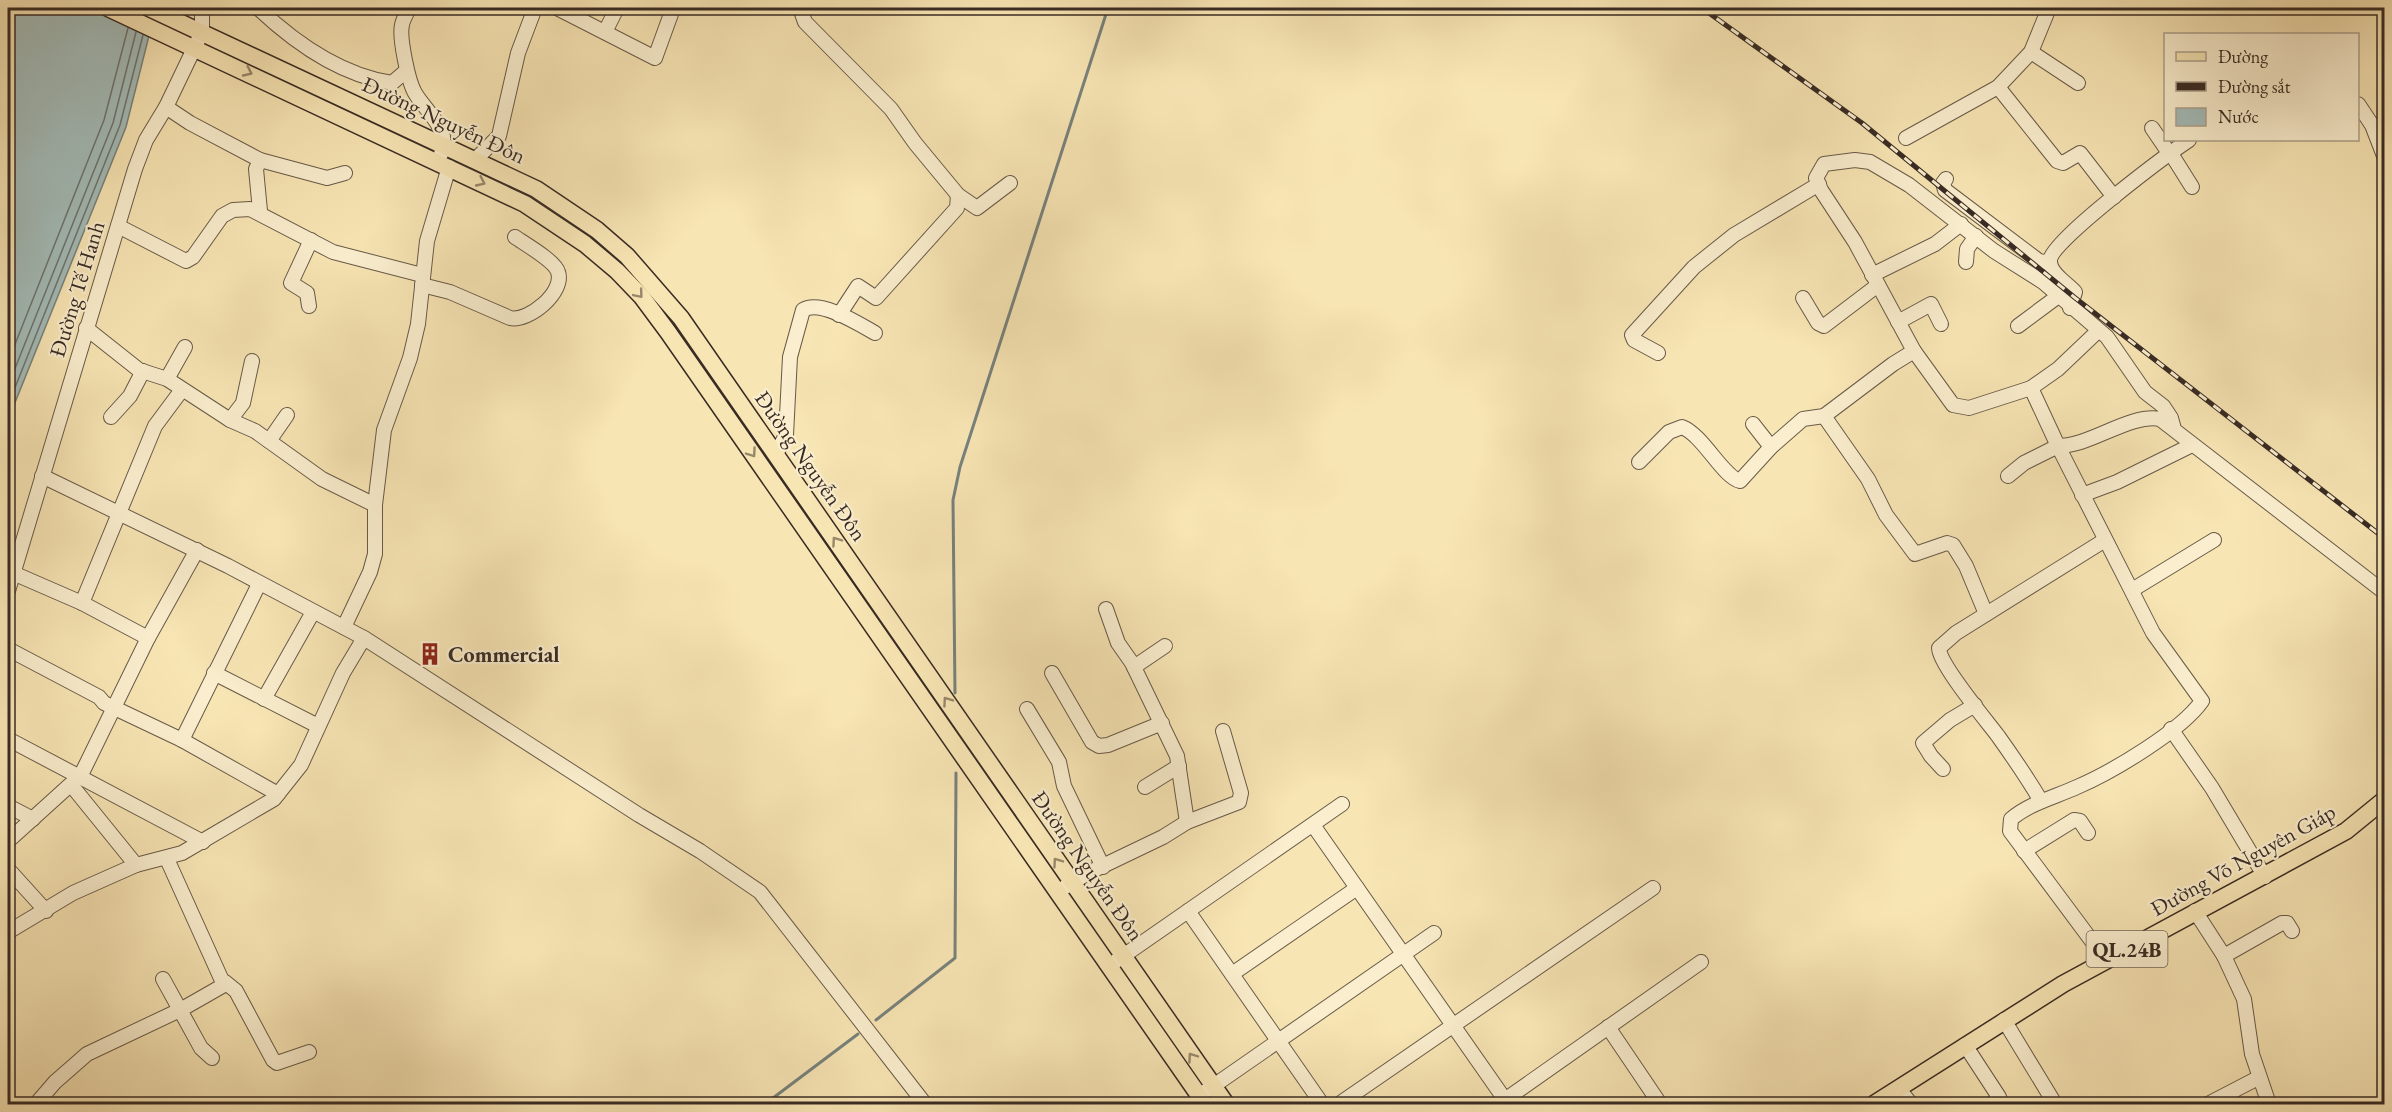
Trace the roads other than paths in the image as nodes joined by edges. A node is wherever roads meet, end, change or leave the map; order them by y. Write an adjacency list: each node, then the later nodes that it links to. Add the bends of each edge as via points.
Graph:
1 (108, 8): 12 (main road)
2 (149, 8): 12 (main road)
3 (202, 8): 13 (street, Đường Tế Hanh)
4 (258, 8): 17 (street, via 303,46 359,73 392,83)
5 (410, 8): 17 (street, via 401,27)
6 (535, 8): 28 (street, via 518,53 499,135)
7 (557, 8): 14 (street)
8 (617, 8): 14 (street)
9 (800, 8): 36 (street, via 805,22 891,109)
10 (2049, 8): 16 (street)
11 (671, 14): 14 (street, via 655,58)
12 (162, 23): 13 (main road, Đường Nguyễn Đôn); 15 (main road, Đường Nguyễn Đôn)
13 (202, 32): 15 (street, Đường Tế Hanh); 25 (main road, Đường Nguyễn Đôn)
14 (605, 32)
15 (195, 48): 21 (street, Đường Tế Hanh); 30 (main road, Đường Nguyễn Đôn, one-way to 30)
16 (2031, 52): 18 (street); 19 (street)
17 (406, 71): 25 (street)
18 (2078, 83)
19 (1998, 87): 23 (street); 37 (street, via 2057,161 2062,163 2080,153)
20 (2359, 106): 27 (street)
21 (166, 107): 29 (street); 40 (street, Đường Tế Hanh, via 146,140)
22 (2152, 128): 26 (street)
23 (1906, 138)
24 (2187, 141): 26 (street)
25 (445, 145): 28 (main road, Đường Nguyễn Đôn); 30 (street)
26 (2170, 152): 35 (street); 37 (street)
27 (2385, 156)
28 (476, 159): 77 (main road, Đường Nguyễn Đôn, via 536,189 597,230 627,256 681,318)
29 (260, 160): 31 (street, via 327,178); 38 (street, via 256,169)
30 (443, 164): 46 (street); 101 (main road, Đường Nguyễn Đôn, one-way to 101, via 525,204 558,225 631,285)
31 (345, 173)
32 (1946, 179): 45 (street, via 1945,190 2039,261)
33 (1010, 183): 36 (street, via 977,208)
34 (1819, 184): 39 (street, via 1817,172 1824,164 1870,162); 47 (street); 61 (street, via 1734,235 1694,267 1632,335)
35 (2192, 187)
36 (958, 195): 52 (street, via 957,208 876,298 858,286)
37 (2114, 197): 45 (street, via 2061,243)
38 (260, 211): 40 (street, via 233,210 222,216 186,261); 43 (street)
39 (1961, 224): 41 (street); 47 (street)
40 (118, 226): 56 (street, Đường Tế Hanh)
41 (1976, 236): 44 (street, via 1967,249); 48 (street, via 2043,282)
42 (515, 237): 46 (street, via 552,263 559,273 555,294 529,314 516,320)
43 (310, 240): 46 (street, via 333,252); 50 (street, via 291,283 307,293)
44 (1966, 262)
45 (2050, 263): 51 (street, via 2075,292)
46 (422, 280): 82 (street, via 410,358 384,430)
47 (1875, 280): 49 (street, via 1824,326); 53 (street)
48 (2057, 297): 51 (street); 55 (street)
49 (1803, 298)
50 (309, 306)
51 (2070, 308): 57 (street)
52 (839, 315): 58 (street); 77 (street, via 815,306 806,308 800,316 788,371 786,435)
53 (1898, 322): 54 (street, via 1931,304); 60 (street)
54 (1941, 324)
55 (2018, 326)
56 (86, 328): 63 (street); 79 (street, Đường Tế Hanh)
57 (2098, 331): 65 (street, via 2058,369); 72 (street, via 2117,349 2145,392 2163,406)
58 (875, 333)
59 (185, 347): 64 (street)
60 (1914, 351): 65 (street, via 1953,405 1961,408); 68 (street)
61 (1658, 353)
62 (252, 361): 70 (street, via 243,403)
63 (142, 371): 64 (street); 69 (street, via 130,396)
64 (166, 379): 66 (street)
65 (2031, 388): 75 (street)
66 (181, 391): 70 (street); 83 (street, via 155,426)
67 (287, 415): 73 (street)
68 (1824, 416): 76 (street, via 1803,419); 95 (street, via 1915,554 1947,543 1953,545)
69 (111, 417)
70 (230, 420): 73 (street)
71 (1753, 424): 76 (street)
72 (2174, 429): 74 (street); 75 (street, via 2160,419 2147,417)
73 (270, 441): 82 (street, via 322,479)
74 (2192, 445): 81 (street); 91 (street)
75 (2058, 446): 80 (street); 81 (street)
76 (1771, 447): 78 (street, via 1739,481 1682,427 1670,432)
77 (776, 454): 101 (main road, Đường Nguyễn Đôn, one-way to 77)
78 (1639, 462)
79 (42, 476): 83 (street); 87 (street, Đường Tế Hanh)
80 (2008, 476)
81 (2082, 495): 84 (street)
82 (375, 505): 96 (street, via 375,554)
83 (119, 512): 86 (street); 92 (street)
84 (2105, 540): 89 (street); 95 (street)
85 (2214, 540): 89 (street)
86 (197, 550): 88 (street); 97 (street)
87 (13, 573): 90 (street, Đường Tế Hanh); 92 (street)
88 (259, 584): 94 (street); 105 (street)
89 (2132, 590): 112 (street, via 2153,633 2202,701)
90 (8, 591)
91 (2385, 592)
92 (82, 603): 97 (street)
93 (1106, 609): 103 (street, via 1118,643)
94 (313, 612): 96 (street); 106 (street)
95 (1986, 614): 107 (street, via 1939,648 1939,654)
96 (344, 627): 98 (street)
97 (148, 638): 108 (street)
98 (364, 638): 111 (street); 167 (street, via 760,892)
99 (1165, 646): 103 (street)
100 (8, 649): 108 (street, via 99,697)
101 (904, 655): 137 (main road, Đường Nguyễn Đôn)
102 (8, 659): 108 (street, via 94,704)
103 (1134, 667): 110 (street)
104 (1052, 672): 110 (street, via 1092,742 1099,746)
105 (214, 673): 106 (street); 115 (street)
106 (264, 699): 111 (street)
107 (1975, 705): 117 (street, via 1923,743); 122 (street)
108 (108, 706): 115 (street); 118 (street)
109 (1027, 709): 134 (street, via 1059,762 1064,786)
110 (1162, 723): 116 (street)
111 (318, 726): 120 (street, via 301,765)
112 (2171, 729): 122 (street, via 2079,787); 136 (street)
113 (1223, 731): 126 (street, via 1241,798 1222,810)
114 (8, 738): 118 (street)
115 (182, 740): 120 (street)
116 (1179, 766): 119 (street); 126 (street)
117 (1943, 770)
118 (76, 781): 125 (street); 130 (street); 133 (street)
119 (1145, 787)
120 (278, 794): 130 (street)
121 (2385, 800): 136 (main road, Đường Võ Nguyên Giáp / QL.24B, via 2346,831)
122 (2041, 801): 131 (street, via 2011,819 2010,831)
123 (1342, 804): 127 (street)
124 (8, 806): 125 (street)
125 (33, 819): 129 (street)
126 (1187, 822): 134 (street)
127 (1313, 825): 138 (street); 141 (street)
128 (2088, 833): 131 (street, via 2080,821 2074,820)
129 (8, 841)
130 (203, 842): 132 (street)
131 (2024, 851): 148 (street)
132 (166, 859): 133 (street); 153 (street)
133 (136, 865): 140 (street, via 73,893)
134 (1103, 867): 137 (street)
135 (8, 869): 140 (street)
136 (2265, 877): 142 (main road, Đường Võ Nguyên Giáp / QL.24B)
137 (1064, 887): 149 (main road, Đường Nguyễn Đôn)
138 (1357, 888): 146 (street); 151 (street)
139 (1653, 888): 156 (street)
140 (46, 911): 144 (street)
141 (1188, 911): 149 (street); 151 (street)
142 (2195, 911): 147 (street); 148 (main road, Đường Võ Nguyên Giáp / QL.24B)
143 (2292, 931): 147 (street, via 2282,922)
144 (8, 932)
145 (1434, 933): 146 (street)
146 (1403, 954): 156 (street); 158 (street)
147 (2224, 956): 162 (street, via 2244,999)
148 (2106, 960): 155 (main road, Đường Võ Nguyên Giáp / QL.24B)
149 (1116, 961): 164 (main road, Đường Nguyễn Đôn)
150 (1701, 962): 157 (street)
151 (1232, 974): 158 (street)
152 (163, 979): 154 (street)
153 (225, 982): 154 (street); 160 (street, via 236,991 273,1060 278,1063)
154 (182, 1009): 161 (street, via 195,1038); 165 (street, via 87,1054 55,1082)
155 (2004, 1020): 159 (main road, Đường Võ Nguyên Giáp / QL.24B); 175 (street)
156 (1453, 1025): 166 (street); 170 (street)
157 (1608, 1027): 166 (street); 171 (street, via 1658,1101)
158 (1279, 1041): 164 (street); 169 (street)
159 (1965, 1045): 163 (main road, Đường Võ Nguyên Giáp / QL.24B); 174 (street, via 1999,1097)
160 (309, 1052)
161 (212, 1058)
162 (2258, 1078): 176 (street); 177 (street)
163 (1899, 1089): 172 (main road, Đường Võ Nguyên Giáp / QL.24B); 173 (street)
164 (1206, 1096): 168 (main road, Đường Nguyễn Đôn)
165 (41, 1103)
166 (1503, 1103)
167 (925, 1104)
168 (1226, 1104)
169 (1322, 1104)
170 (1339, 1104)
171 (1653, 1104)
172 (1874, 1104)
173 (1911, 1104)
174 (1992, 1104)
175 (2055, 1104)
176 (2208, 1104)
177 (2268, 1104)

